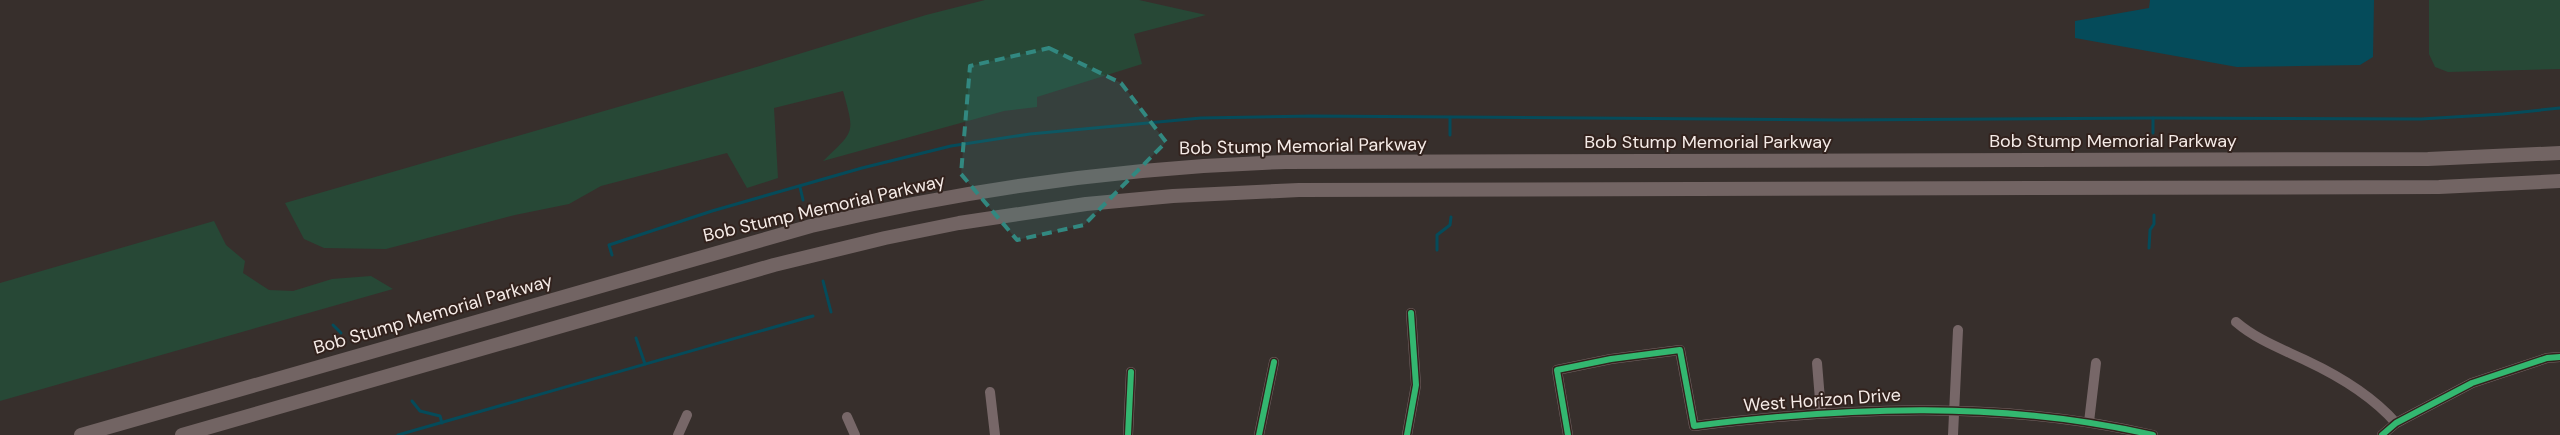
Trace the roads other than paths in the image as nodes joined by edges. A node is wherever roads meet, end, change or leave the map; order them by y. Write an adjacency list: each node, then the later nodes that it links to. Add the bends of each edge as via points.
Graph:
1 (2560, 153): 18 (highway, Bob Stump Memorial Parkway, via 2428,159 1286,162 1175,167 1098,175 972,192 792,231)
2 (2560, 181): 19 (highway, via 2439,187 1300,190 1086,204 958,223 814,255)
3 (1411, 313): 25 (street, via 1416,385)
4 (2236, 322): 17 (street, via 2252,336 2310,362 2351,387 2381,406)
5 (1958, 330): 12 (street)
6 (2560, 356): 17 (street, via 2472,383)
7 (1274, 362): 24 (street)
8 (1817, 363): 13 (street)
9 (2096, 363): 16 (street)
10 (1131, 372): 23 (street)
11 (990, 392): 22 (street)
12 (1954, 410): 13 (street, West Horizon Drive, via 1918,408); 16 (street, West Horizon Drive); 27 (street)
13 (1821, 412): 26 (street, West Horizon Drive, via 1694,426 1680,350 1557,370)
14 (687, 415): 20 (street)
15 (846, 417): 21 (street)
16 (2090, 422): 28 (street, West Horizon Drive)
17 (2396, 423): 29 (street)
18 (81, 435)
19 (182, 435)
20 (678, 435)
21 (855, 435)
22 (996, 435)
23 (1128, 435)
24 (1259, 435)
25 (1407, 435)
26 (1568, 435)
27 (1953, 435)
28 (2153, 435)
29 (2382, 435)

